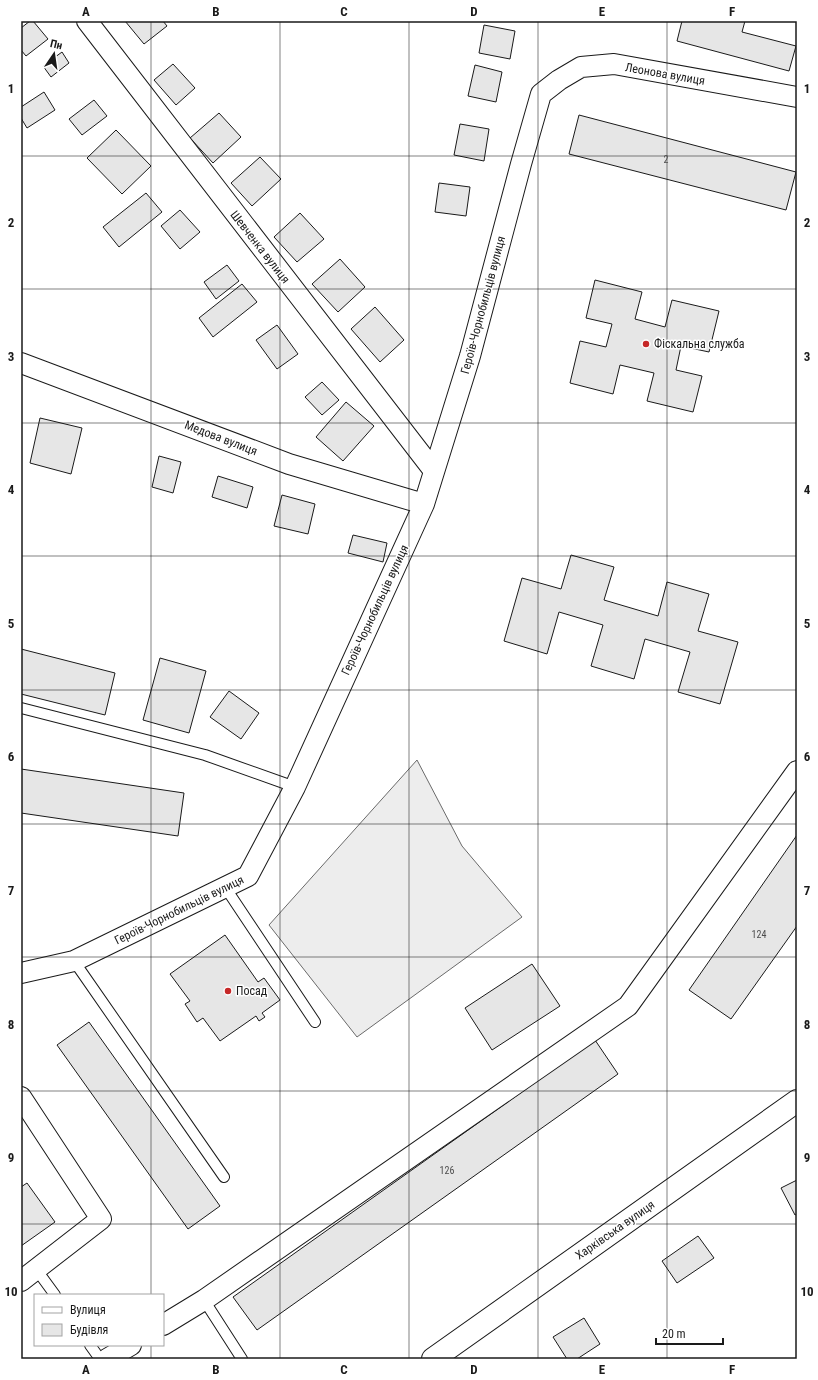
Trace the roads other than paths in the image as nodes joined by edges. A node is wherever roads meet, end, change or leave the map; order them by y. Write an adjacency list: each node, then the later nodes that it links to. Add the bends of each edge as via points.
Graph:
1 (87, 21): 5 (street, Шевченка вулиця)
2 (541, 94): 3 (street, Леонова вулиця, via 581,67 614,64); 5 (street, Героїв-Чорнобильців вулиця, via 470,356)
3 (797, 97)
4 (21, 363): 6 (street, Медова вулиця, via 289,464)
5 (434, 471): 6 (street, Героїв-Чорнобильців вулиця)
6 (424, 504): 9 (street, Героїв-Чорнобильців вулиця)
7 (21, 708): 9 (lane, via 205,754)
8 (797, 771): 19 (street, via 628,1006)
9 (295, 787): 10 (street, Героїв-Чорнобильців вулиця, via 248,876)
10 (225, 887): 11 (street, Героїв-Чорнобильців вулиця); 13 (lane)
11 (74, 961): 12 (street, Героїв-Чорнобильців вулиця); 16 (lane)
12 (21, 973)
13 (315, 1022)
14 (21, 1097): 17 (street, via 101,1219)
15 (797, 1101): 26 (street, Харківська вулиця)
16 (224, 1177)
17 (29, 1275): 18 (lane)
18 (54, 1294)
19 (204, 1300): 20 (street); 25 (lane)
20 (164, 1324)
21 (91, 1346): 23 (lane)
22 (129, 1346): 24 (street)
23 (100, 1359)
24 (108, 1359)
25 (242, 1359)
26 (433, 1359)

